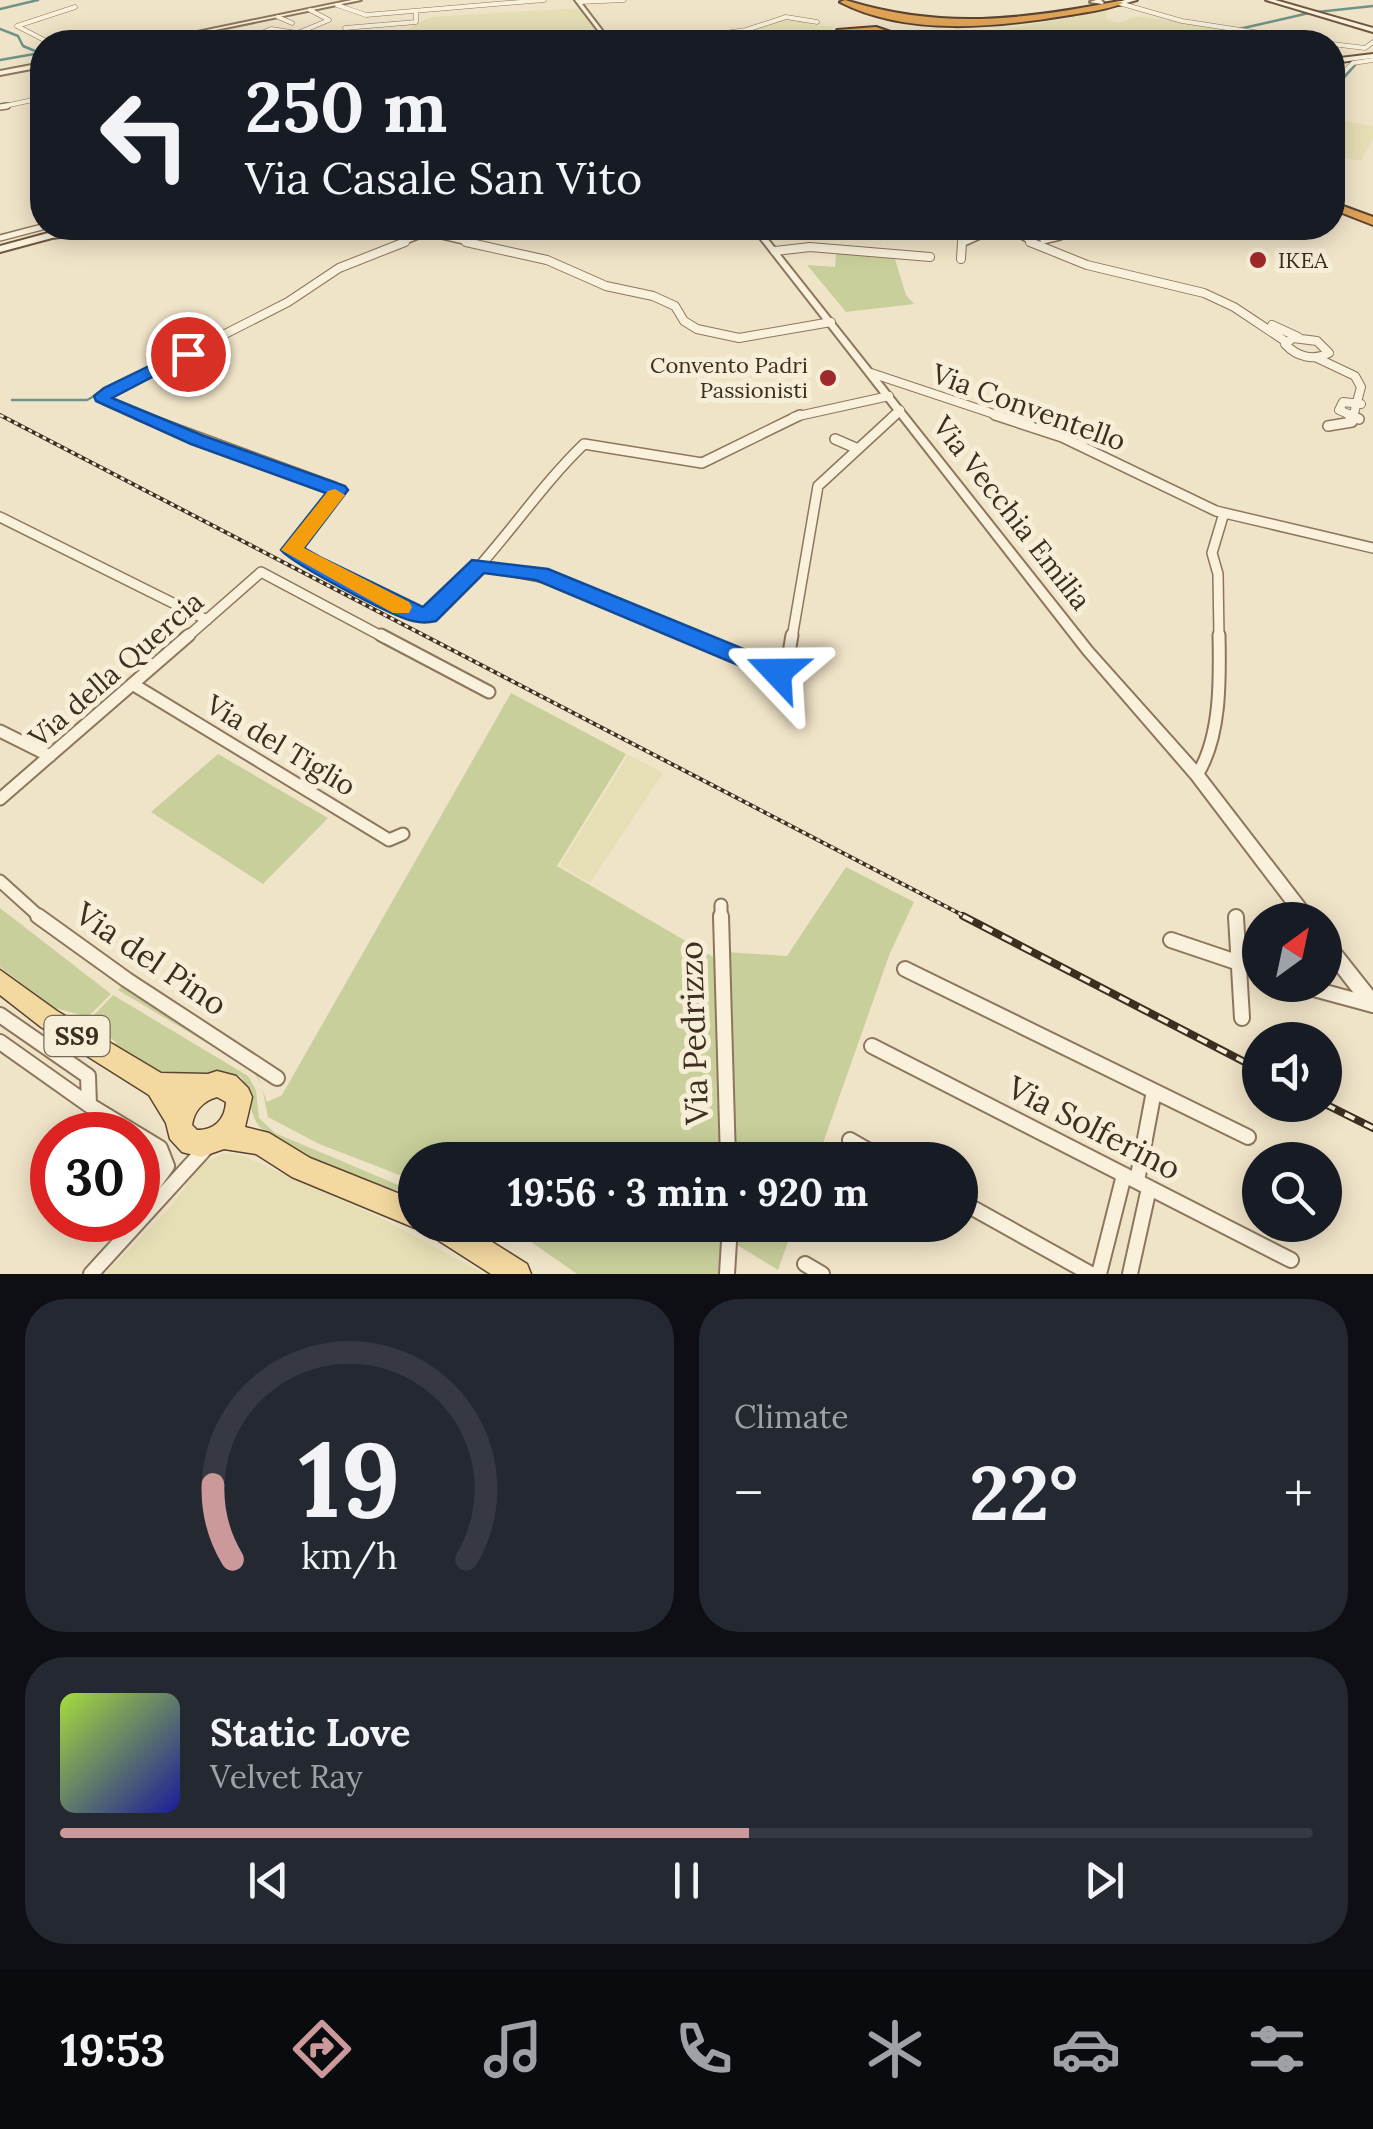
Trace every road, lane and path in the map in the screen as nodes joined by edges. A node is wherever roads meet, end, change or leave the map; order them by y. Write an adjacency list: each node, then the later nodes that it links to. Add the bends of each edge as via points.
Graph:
1 (624, 0): 7 (street)
2 (837, 0): 17 (highway, via 912,22); 26 (highway, via 849,17); 28 (highway)
3 (1133, 0): 9 (main road)
4 (1269, 0): 32 (main road)
5 (354, 1): 10 (street)
6 (544, 1): 11 (street)
7 (578, 1): 24 (street)
8 (1092, 2): 9 (highway); 17 (highway)
9 (1118, 3): 17 (highway); 31 (street)
10 (337, 4): 13 (street); 15 (street)
11 (493, 5): 14 (street)
12 (75, 7): 33 (street, via 18,26)
13 (310, 10): 16 (street); 23 (street, via 329,20)
14 (416, 12): 15 (street); 20 (street, via 417,22)
15 (378, 14): 20 (street)
16 (278, 16): 19 (street); 22 (street)
17 (1016, 20): 29 (highway); 30 (highway)
18 (817, 22): 25 (street, via 786,16)
19 (292, 23)
20 (379, 25): 21 (street)
21 (345, 28)
22 (210, 30)
23 (305, 30)
24 (600, 30)
25 (746, 30)
26 (841, 30): 27 (highway)
27 (880, 30)
28 (898, 30)
29 (971, 30)
30 (991, 30)
31 (1242, 30)
32 (1373, 30)
33 (30, 32)
34 (1373, 42): 35 (street)
35 (1345, 46)
36 (1373, 58): 37 (main road); 39 (street)
37 (1345, 61)
38 (30, 67): 40 (street)
39 (1345, 71)
40 (0, 72)
41 (30, 101): 42 (street)
42 (0, 108)
43 (1345, 207): 44 (highway)
44 (1373, 218)
45 (30, 231): 46 (street)
46 (0, 238)
47 (32, 240): 54 (main road)
48 (406, 240): 75 (street, via 339,268 288,302 103,396 198,440 338,490 292,550 414,614 428,615)
49 (473, 240): 58 (street, via 653,296 675,306 697,330 739,338)
50 (765, 240): 55 (street, Via Vecchia Emilia)
51 (966, 240): 57 (street, via 958,245)
52 (1030, 240): 60 (street, via 1087,264 1204,293)
53 (1055, 240): 59 (street, via 1090,262 1223,297)
54 (0, 250)
55 (775, 252): 56 (street, via 810,247); 58 (street, Via Vecchia Emilia)
56 (930, 256)
57 (961, 258)
58 (831, 322): 63 (street, Via Vecchia Emilia)
59 (1298, 337): 60 (street); 61 (street)
60 (1285, 341): 62 (street, via 1296,354)
61 (1328, 350): 62 (street); 65 (street, via 1364,378)
62 (1317, 358): 65 (street, via 1355,376)
63 (871, 373): 64 (street, Via Vecchia Emilia); 72 (street, Via Conventello, via 1062,437)
64 (888, 396): 66 (street, Via Vecchia Emilia); 75 (street, via 798,415 702,462 584,444 553,470)
65 (1360, 404): 67 (street); 67 (street, via 1340,403 1341,413)
66 (900, 410): 71 (street); 81 (street, Via Vecchia Emilia, via 1088,651)
67 (1357, 418): 68 (street); 69 (street)
68 (1328, 426)
69 (1350, 431)
70 (835, 439): 71 (street)
71 (858, 449): 75 (street, via 818,486 786,671 566,582)
72 (1224, 514): 74 (street, Via Conventello); 81 (street, via 1212,552 1220,674 1209,756)
73 (0, 517): 76 (street)
74 (1373, 548)
75 (480, 565)
76 (207, 620): 77 (street, Via della Quercia); 78 (street, Via della Quercia, via 261,572)
77 (134, 685): 80 (street, Via della Quercia); 83 (street, Via del Tiglio, via 389,840)
78 (489, 692)
79 (0, 731): 80 (street)
80 (50, 756): 82 (street, Via della Quercia)
81 (1197, 775): 85 (street, Via Vecchia Emilia)
82 (0, 800)
83 (403, 834)
84 (0, 880): 101 (street, Via del Pino, via 126,980)
85 (1295, 902)
86 (720, 905): 113 (street, Via Pedrizzo)
87 (1236, 917): 89 (street)
88 (1171, 940): 89 (street)
89 (1239, 963): 90 (street); 96 (street)
90 (1242, 964)
91 (1342, 965): 95 (street)
92 (906, 969): 104 (street)
93 (1342, 996): 95 (street)
94 (4, 1000): 99 (street); 102 (main road, SS9)
95 (1373, 1004)
96 (1242, 1018)
97 (0, 1042): 100 (street)
98 (872, 1046): 118 (street, Via Solferino)
99 (46, 1047): 100 (street); 105 (street, via 88,1076)
100 (31, 1063): 105 (street)
101 (276, 1078)
102 (158, 1086): 103 (main road); 108 (main road, SS9)
103 (207, 1086): 106 (main road, via 227,1085); 108 (main road, via 188,1100)
104 (1154, 1091): 109 (street); 118 (street)
105 (89, 1105): 107 (street)
106 (240, 1107): 110 (main road); 112 (main road)
107 (102, 1112)
108 (179, 1125): 110 (main road, via 191,1143); 116 (street)
109 (1248, 1138)
110 (217, 1140): 112 (main road); 116 (street)
111 (850, 1140): 114 (street)
112 (260, 1142): 119 (main road, via 301,1168)
113 (727, 1142)
114 (854, 1142)
115 (160, 1148): 117 (street, via 166,1158)
116 (180, 1173): 125 (street)
117 (160, 1178)
118 (1137, 1181): 123 (street, Via Solferino); 129 (street); 130 (street)
119 (398, 1207)
120 (978, 1212): 129 (street)
121 (467, 1242): 126 (main road)
122 (729, 1242): 127 (street)
123 (1291, 1260)
124 (805, 1264): 128 (street)
125 (91, 1274)
126 (518, 1274)
127 (728, 1274)
128 (822, 1274)
129 (1095, 1274)
130 (1130, 1274)

